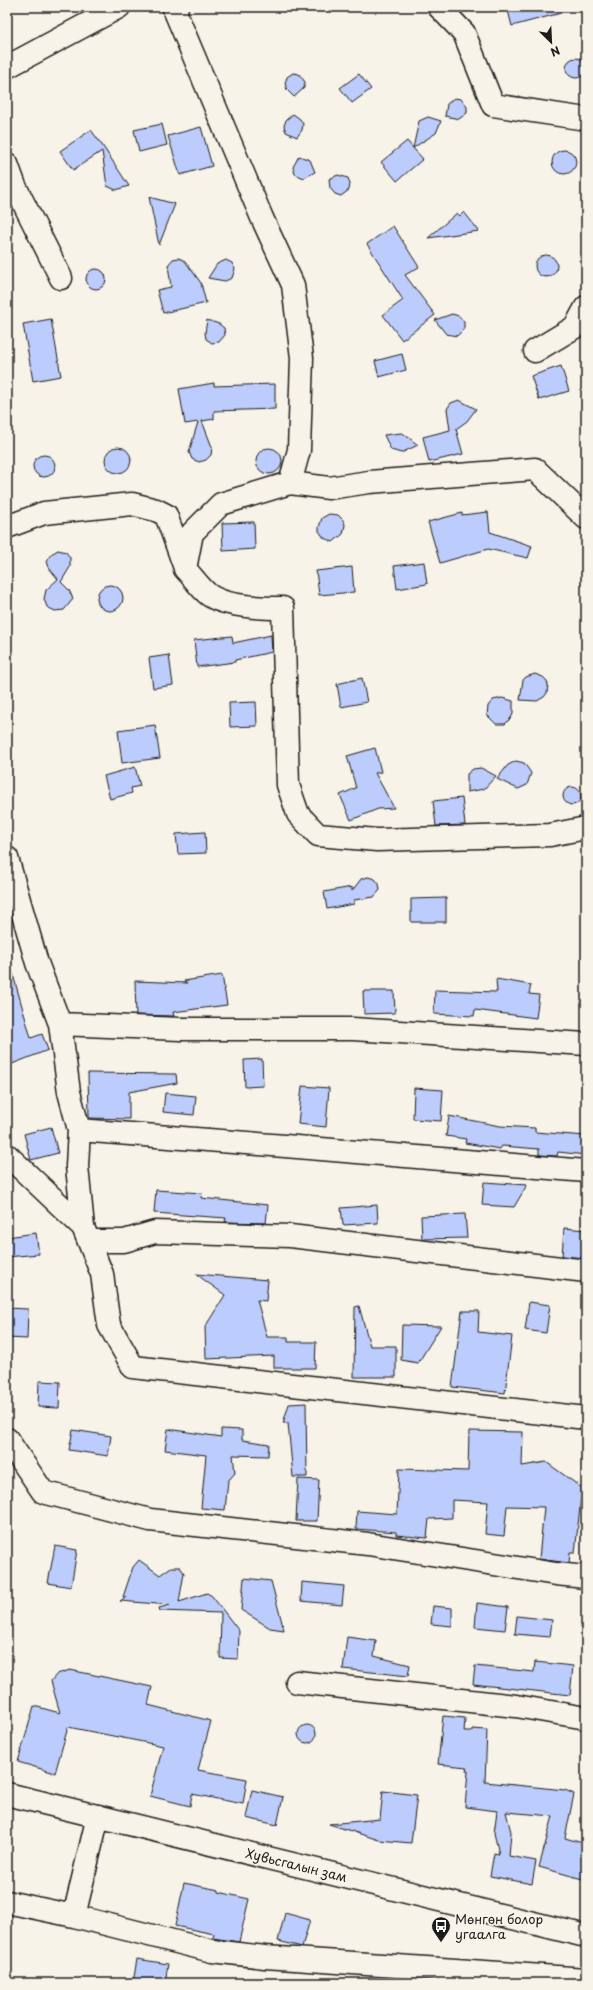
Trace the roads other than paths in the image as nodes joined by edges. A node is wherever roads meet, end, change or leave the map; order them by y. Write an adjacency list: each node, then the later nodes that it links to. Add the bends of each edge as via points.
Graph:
1 (119, 7): 4 (street)
2 (177, 7): 10 (street, via 174,9 216,112 293,285 302,358 299,450)
3 (439, 7): 5 (street, via 464,33 493,105)
4 (7, 68)
5 (586, 119)
6 (7, 164): 7 (street, via 15,186)
7 (61, 278)
8 (586, 307): 9 (street, via 575,327)
9 (535, 351)
10 (290, 483): 11 (street, via 329,488 370,482 535,469); 13 (street, via 221,504 192,533)
11 (586, 518)
12 (7, 527): 13 (street, via 44,514 132,504 166,515)
13 (185, 569): 14 (street, via 209,595 228,603 283,608 288,785 298,814 318,835 377,840 550,835)
14 (586, 828)
15 (7, 858): 16 (street, via 37,963)
16 (60, 1024): 17 (street, via 180,1029 353,1029); 18 (street, via 69,1092)
17 (586, 1044)
18 (79, 1130): 20 (street); 21 (street, via 77,1166)
19 (7, 1155): 21 (street)
20 (586, 1171)
21 (86, 1234): 22 (street, via 124,1241 155,1232 290,1236); 23 (street, via 102,1274 109,1326 133,1367)
22 (586, 1271)
23 (586, 1418)
24 (7, 1439): 25 (street, via 43,1492 150,1520 368,1544)
25 (586, 1577)
26 (297, 1682): 27 (street, via 516,1706)
27 (586, 1718)
28 (7, 1794): 29 (street, Хувьсгалын зам)
29 (98, 1816): 31 (street); 32 (street, Хувьсгалын зам)
30 (7, 1902): 31 (street)
31 (74, 1916): 33 (street, via 212,1951)
32 (586, 1936)
33 (586, 1979)

